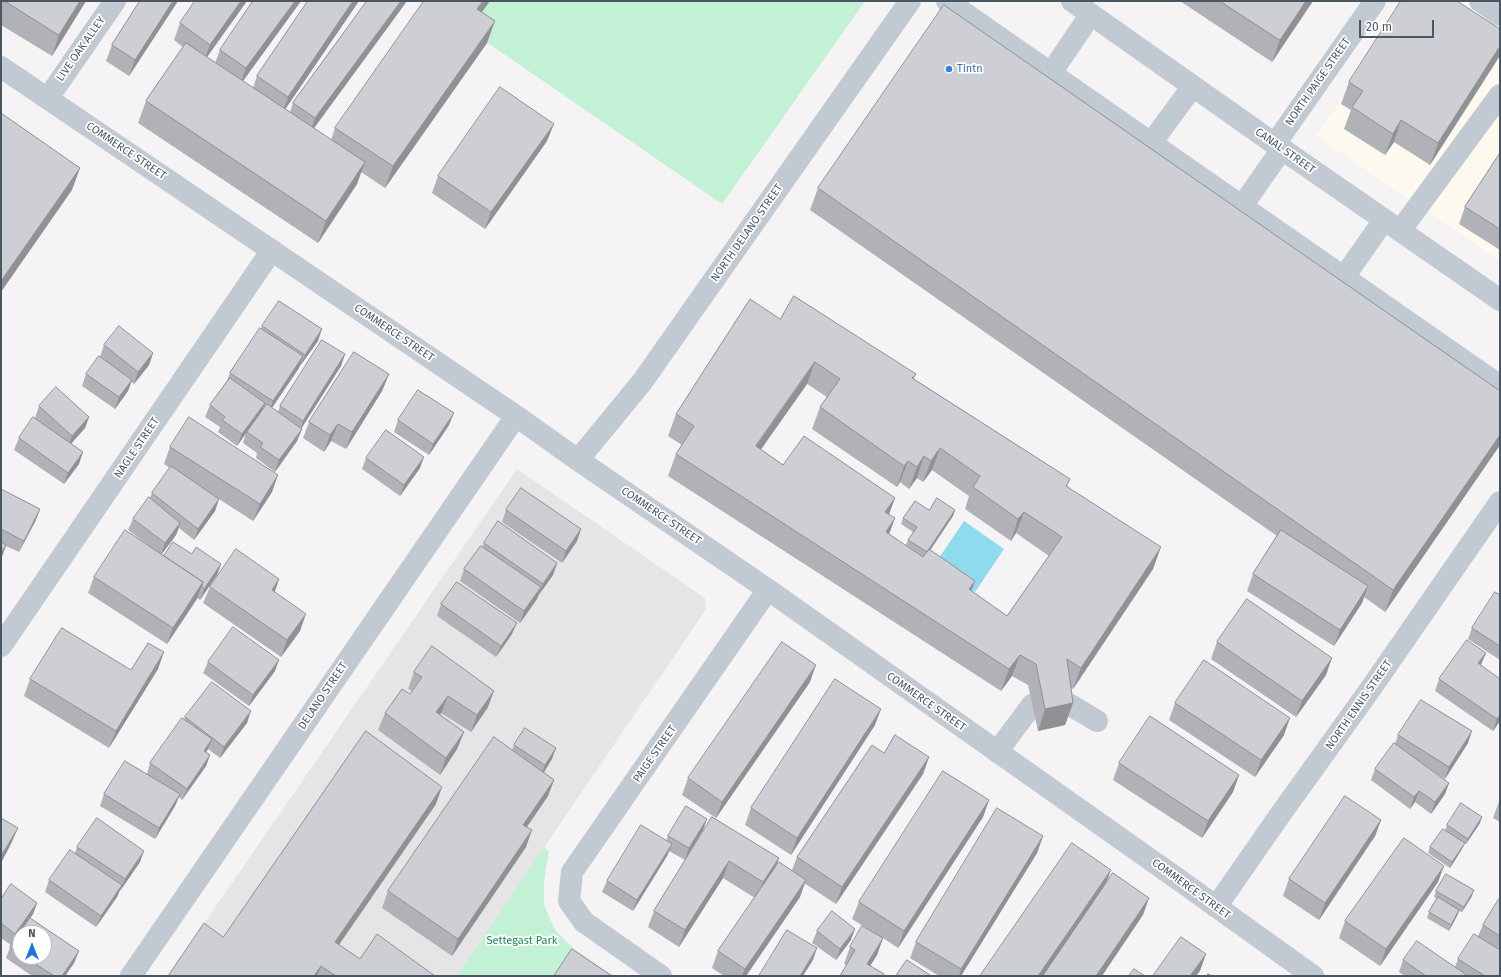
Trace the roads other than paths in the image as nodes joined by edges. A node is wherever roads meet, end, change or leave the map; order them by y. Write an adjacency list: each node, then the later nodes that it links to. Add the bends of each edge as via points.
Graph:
1 (115, 1): 13 (street, LIVE OAK ALLEY)
2 (910, 1): 23 (street, NORTH DELANO STREET, via 642,382)
3 (947, 1): 10 (street)
4 (1072, 1): 7 (street, CANAL STREET)
5 (1375, 1): 15 (street, NORTH PAIGE STREET)
6 (1480, 1): 8 (street)
7 (1091, 14): 10 (street); 11 (street, CANAL STREET)
8 (1500, 15)
9 (1, 67): 13 (street, COMMERCE STREET)
10 (1051, 74): 14 (street)
11 (1194, 86): 14 (street); 15 (street, CANAL STREET)
12 (1500, 95): 17 (street)
13 (48, 98): 18 (street, COMMERCE STREET)
14 (1151, 143): 16 (street)
15 (1278, 146): 16 (street, NORTH PAIGE STREET); 17 (street, CANAL STREET)
16 (1242, 206): 19 (street)
17 (1392, 225): 19 (street); 20 (street, CANAL STREET)
18 (272, 250): 22 (street, COMMERCE STREET); 26 (street, NAGLE STREET)
19 (1344, 277): 21 (street)
20 (1500, 300)
21 (1500, 386)
22 (516, 416): 23 (street, COMMERCE STREET); 32 (street, DELANO STREET)
23 (578, 460): 25 (street, COMMERCE STREET)
24 (1500, 502): 31 (street, NORTH ENNIS STREET)
25 (770, 591): 30 (street, COMMERCE STREET); 33 (street, PAIGE STREET, via 762,598 572,872 569,901 584,922)
26 (1, 646)
27 (1062, 700): 29 (street)
28 (1032, 705): 30 (street)
29 (1097, 721)
30 (998, 752): 31 (street, COMMERCE STREET)
31 (1216, 907): 34 (street, COMMERCE STREET)
32 (131, 976)
33 (661, 976)
34 (1313, 976)

